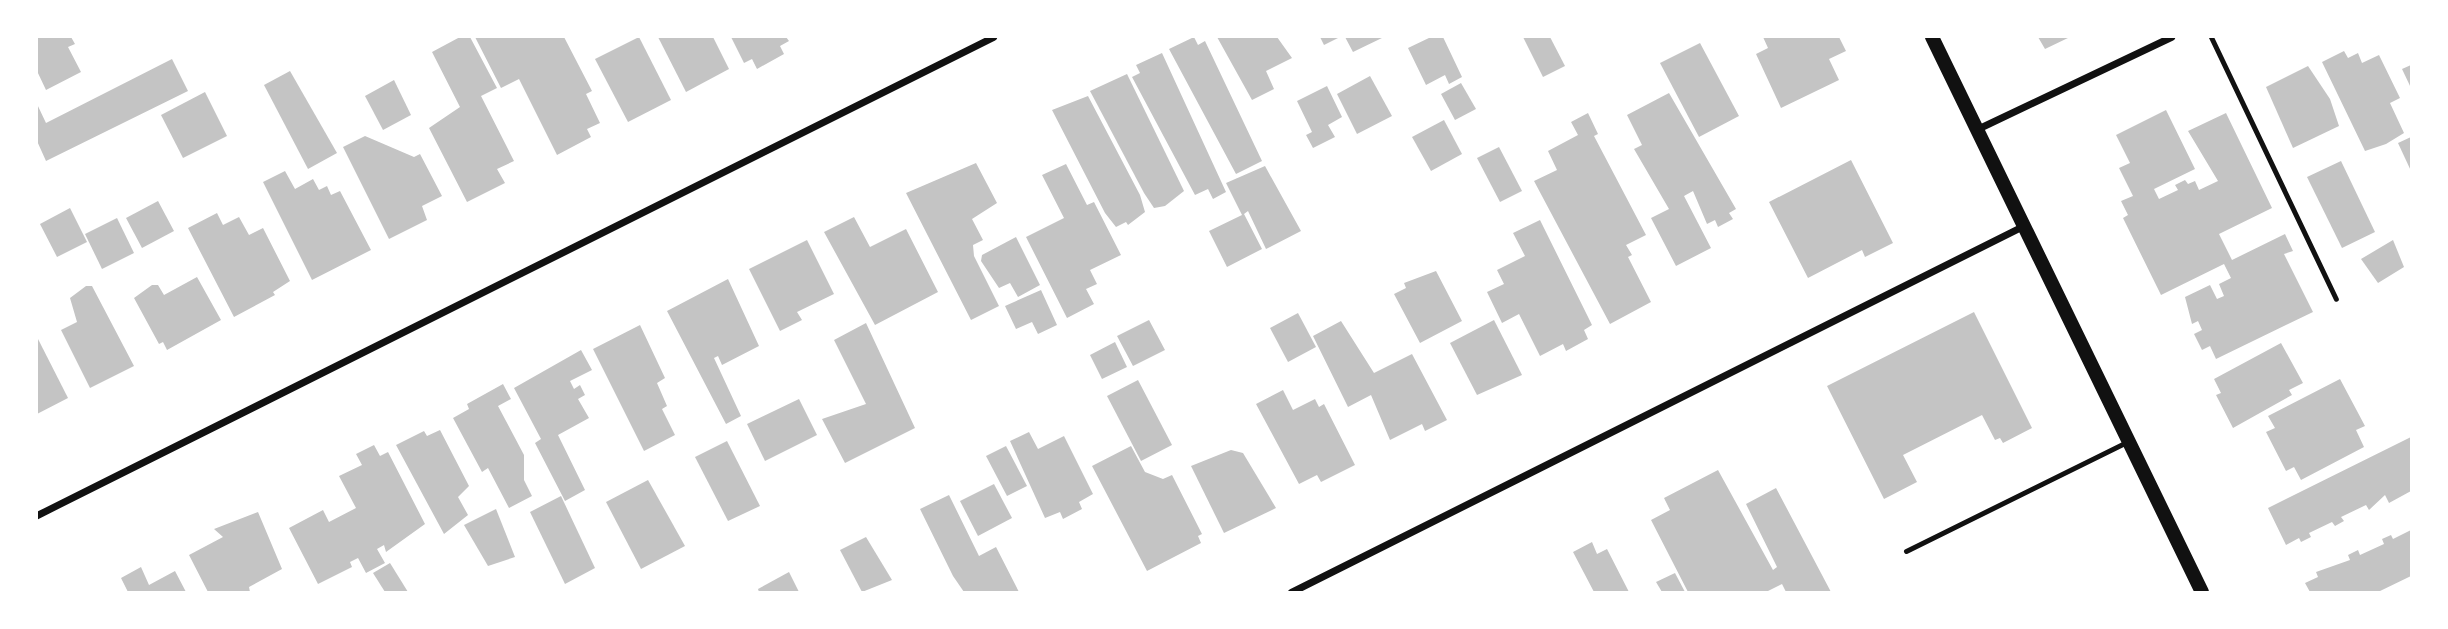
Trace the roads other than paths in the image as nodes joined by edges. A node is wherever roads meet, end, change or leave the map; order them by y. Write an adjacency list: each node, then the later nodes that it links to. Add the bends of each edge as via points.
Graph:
1 (993, 37): 9 (street)
2 (1932, 37): 5 (main road)
3 (2171, 37): 5 (street)
4 (2211, 37): 7 (lane)
5 (1977, 129): 6 (main road)
6 (2023, 226): 8 (main road); 11 (street)
7 (2336, 299)
8 (2129, 441): 10 (lane); 12 (main road)
9 (37, 515)
10 (1906, 551)
11 (1291, 592)
12 (2202, 592)

